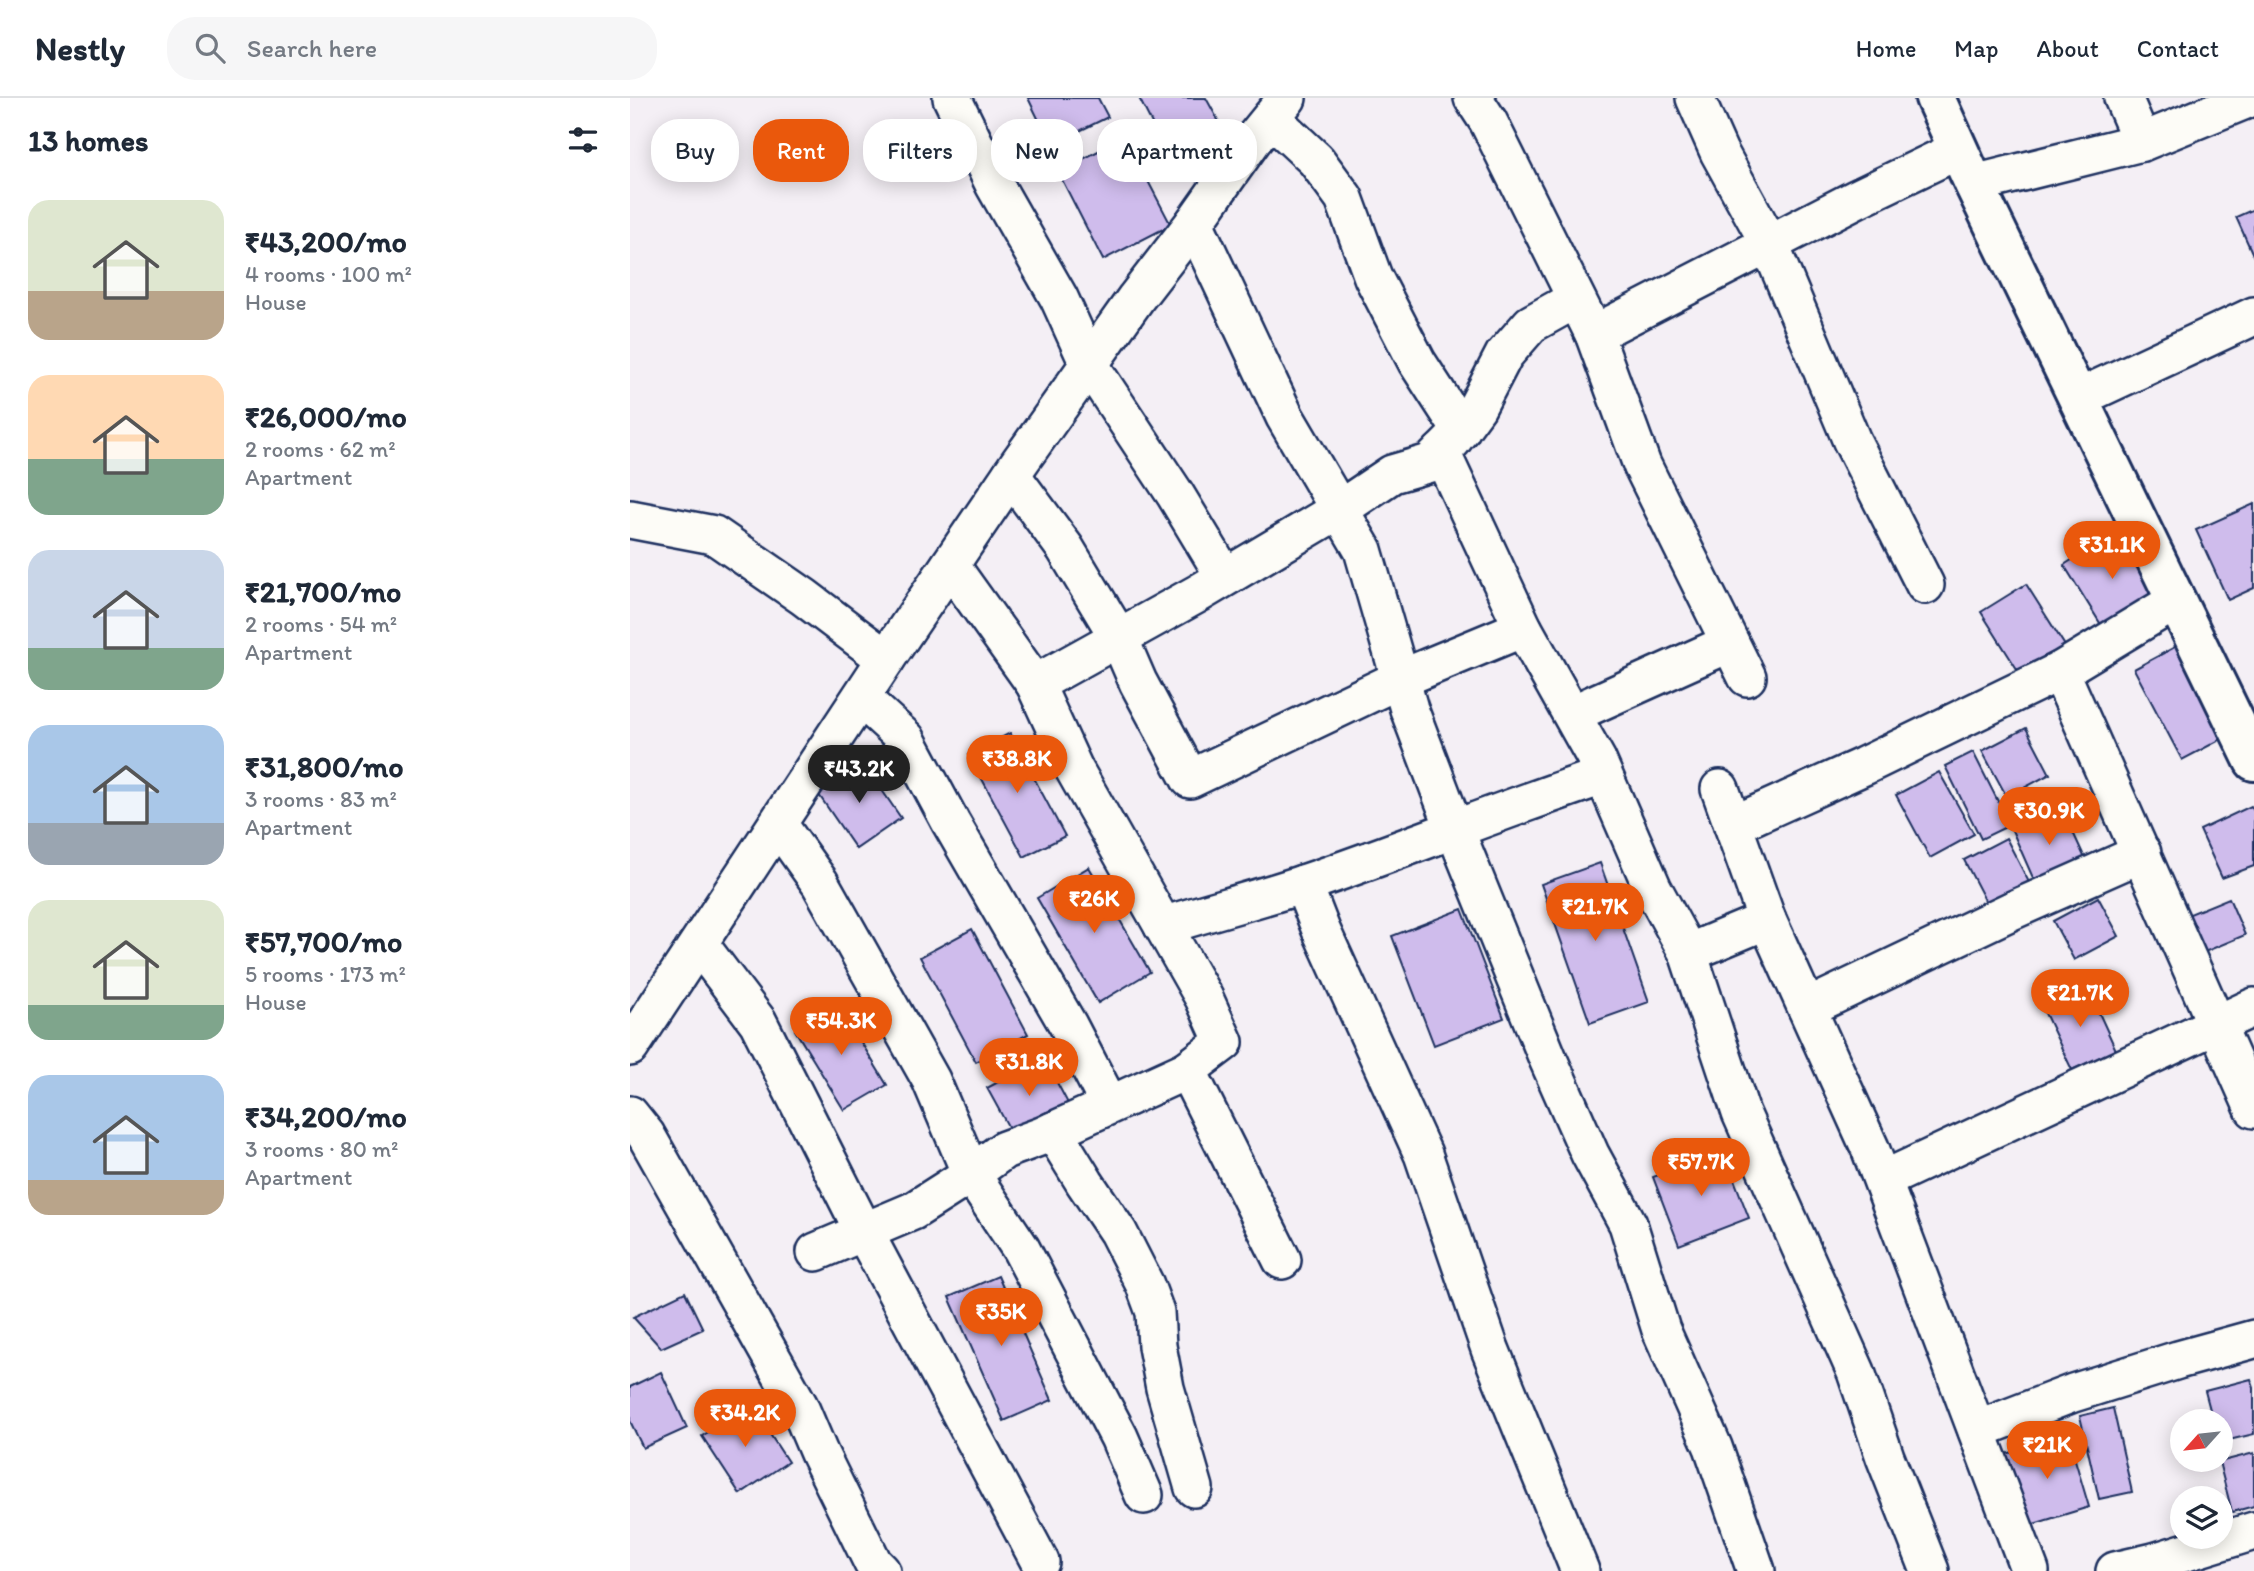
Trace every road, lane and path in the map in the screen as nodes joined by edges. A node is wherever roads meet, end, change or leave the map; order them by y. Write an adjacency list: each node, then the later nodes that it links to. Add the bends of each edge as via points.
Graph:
1 (952, 98): 16 (street, via 993,184 1059,298)
2 (1474, 98): 13 (street)
3 (1695, 98): 12 (street)
4 (1935, 98): 9 (street)
5 (2123, 98): 8 (street)
6 (2250, 98): 8 (street)
7 (1279, 108): 11 (street); 18 (street, via 1345,198 1373,277)
8 (2142, 142): 10 (street)
9 (1958, 150): 10 (street); 12 (street)
10 (1973, 184): 17 (street)
11 (1194, 223): 16 (street); 20 (street, via 1285,417)
12 (1769, 243): 15 (street); 24 (street, via 1852,441)
13 (1576, 299): 15 (street); 18 (street, via 1531,324 1504,355 1477,407)
14 (2250, 329): 17 (street)
15 (1594, 334): 28 (street, via 1642,465)
16 (1089, 364): 19 (street); 23 (street)
17 (2078, 398): 25 (street)
18 (1451, 441): 20 (street, via 1430,463 1392,474); 26 (street)
19 (1011, 475): 22 (street); 27 (street, via 1065,548)
20 (1340, 509): 23 (street); 32 (street, via 1363,550)
21 (630, 519): 29 (street, via 714,535)
22 (950, 565): 29 (street); 33 (street)
23 (1225, 578): 27 (street)
24 (1925, 585)
25 (2176, 601): 30 (street); 36 (street)
26 (1523, 628): 32 (street); 35 (street)
27 (1119, 638): 32 (street, via 1190,779); 33 (street)
28 (1730, 643): 31 (street); 35 (street)
29 (886, 659): 34 (street)
30 (2060, 671): 40 (street); 42 (street)
31 (1747, 677)
32 (1400, 679): 41 (street)
33 (1035, 684): 45 (street, via 1074,769)
34 (861, 698): 39 (street); 53 (street, via 906,739)
35 (1572, 715): 37 (street)
36 (2254, 761)
37 (1603, 776): 41 (street); 47 (street, via 1653,889)
38 (1720, 789): 40 (street)
39 (778, 824): 46 (street); 57 (street, via 820,883 931,1080)
40 (1733, 825): 44 (street)
41 (1455, 830): 43 (street); 70 (street, via 1548,1059 1590,1154 1628,1224 1661,1330 1713,1447)
42 (2141, 853): 49 (street); 50 (street)
43 (1303, 884): 45 (street); 69 (street, via 1423,1154 1490,1349)
44 (1767, 920): 47 (street); 49 (street)
45 (1163, 926): 52 (street, via 1224,1042)
46 (699, 944): 51 (street); 59 (street, via 758,1022)
47 (1688, 953): 71 (street, via 1741,1113 1856,1372)
48 (2254, 1007): 50 (street)
49 (1807, 1008): 58 (street)
50 (2216, 1026): 54 (street); 58 (street)
51 (630, 1047)
52 (1187, 1070): 53 (street); 61 (street)
53 (1109, 1104): 56 (street)
54 (2254, 1109)
55 (630, 1115): 68 (street, via 646,1135 799,1406 873,1563)
56 (1053, 1130): 57 (street, via 1004,1150); 64 (street, via 1146,1285 1155,1312 1165,1388)
57 (971, 1174): 59 (street, via 913,1211); 65 (street, via 1021,1249 1119,1437)
58 (1883, 1180): 63 (street)
59 (864, 1232): 60 (street); 67 (street)
60 (816, 1252)
61 (1282, 1260)
62 (2254, 1339): 63 (street, via 2073,1393)
63 (1977, 1430): 72 (street)
64 (1194, 1488)
65 (1144, 1495)
66 (2254, 1531): 73 (street)
67 (1040, 1562)
68 (881, 1571)
69 (1580, 1571)
70 (1756, 1571)
71 (1930, 1571)
72 (2030, 1571)
73 (2115, 1571)

